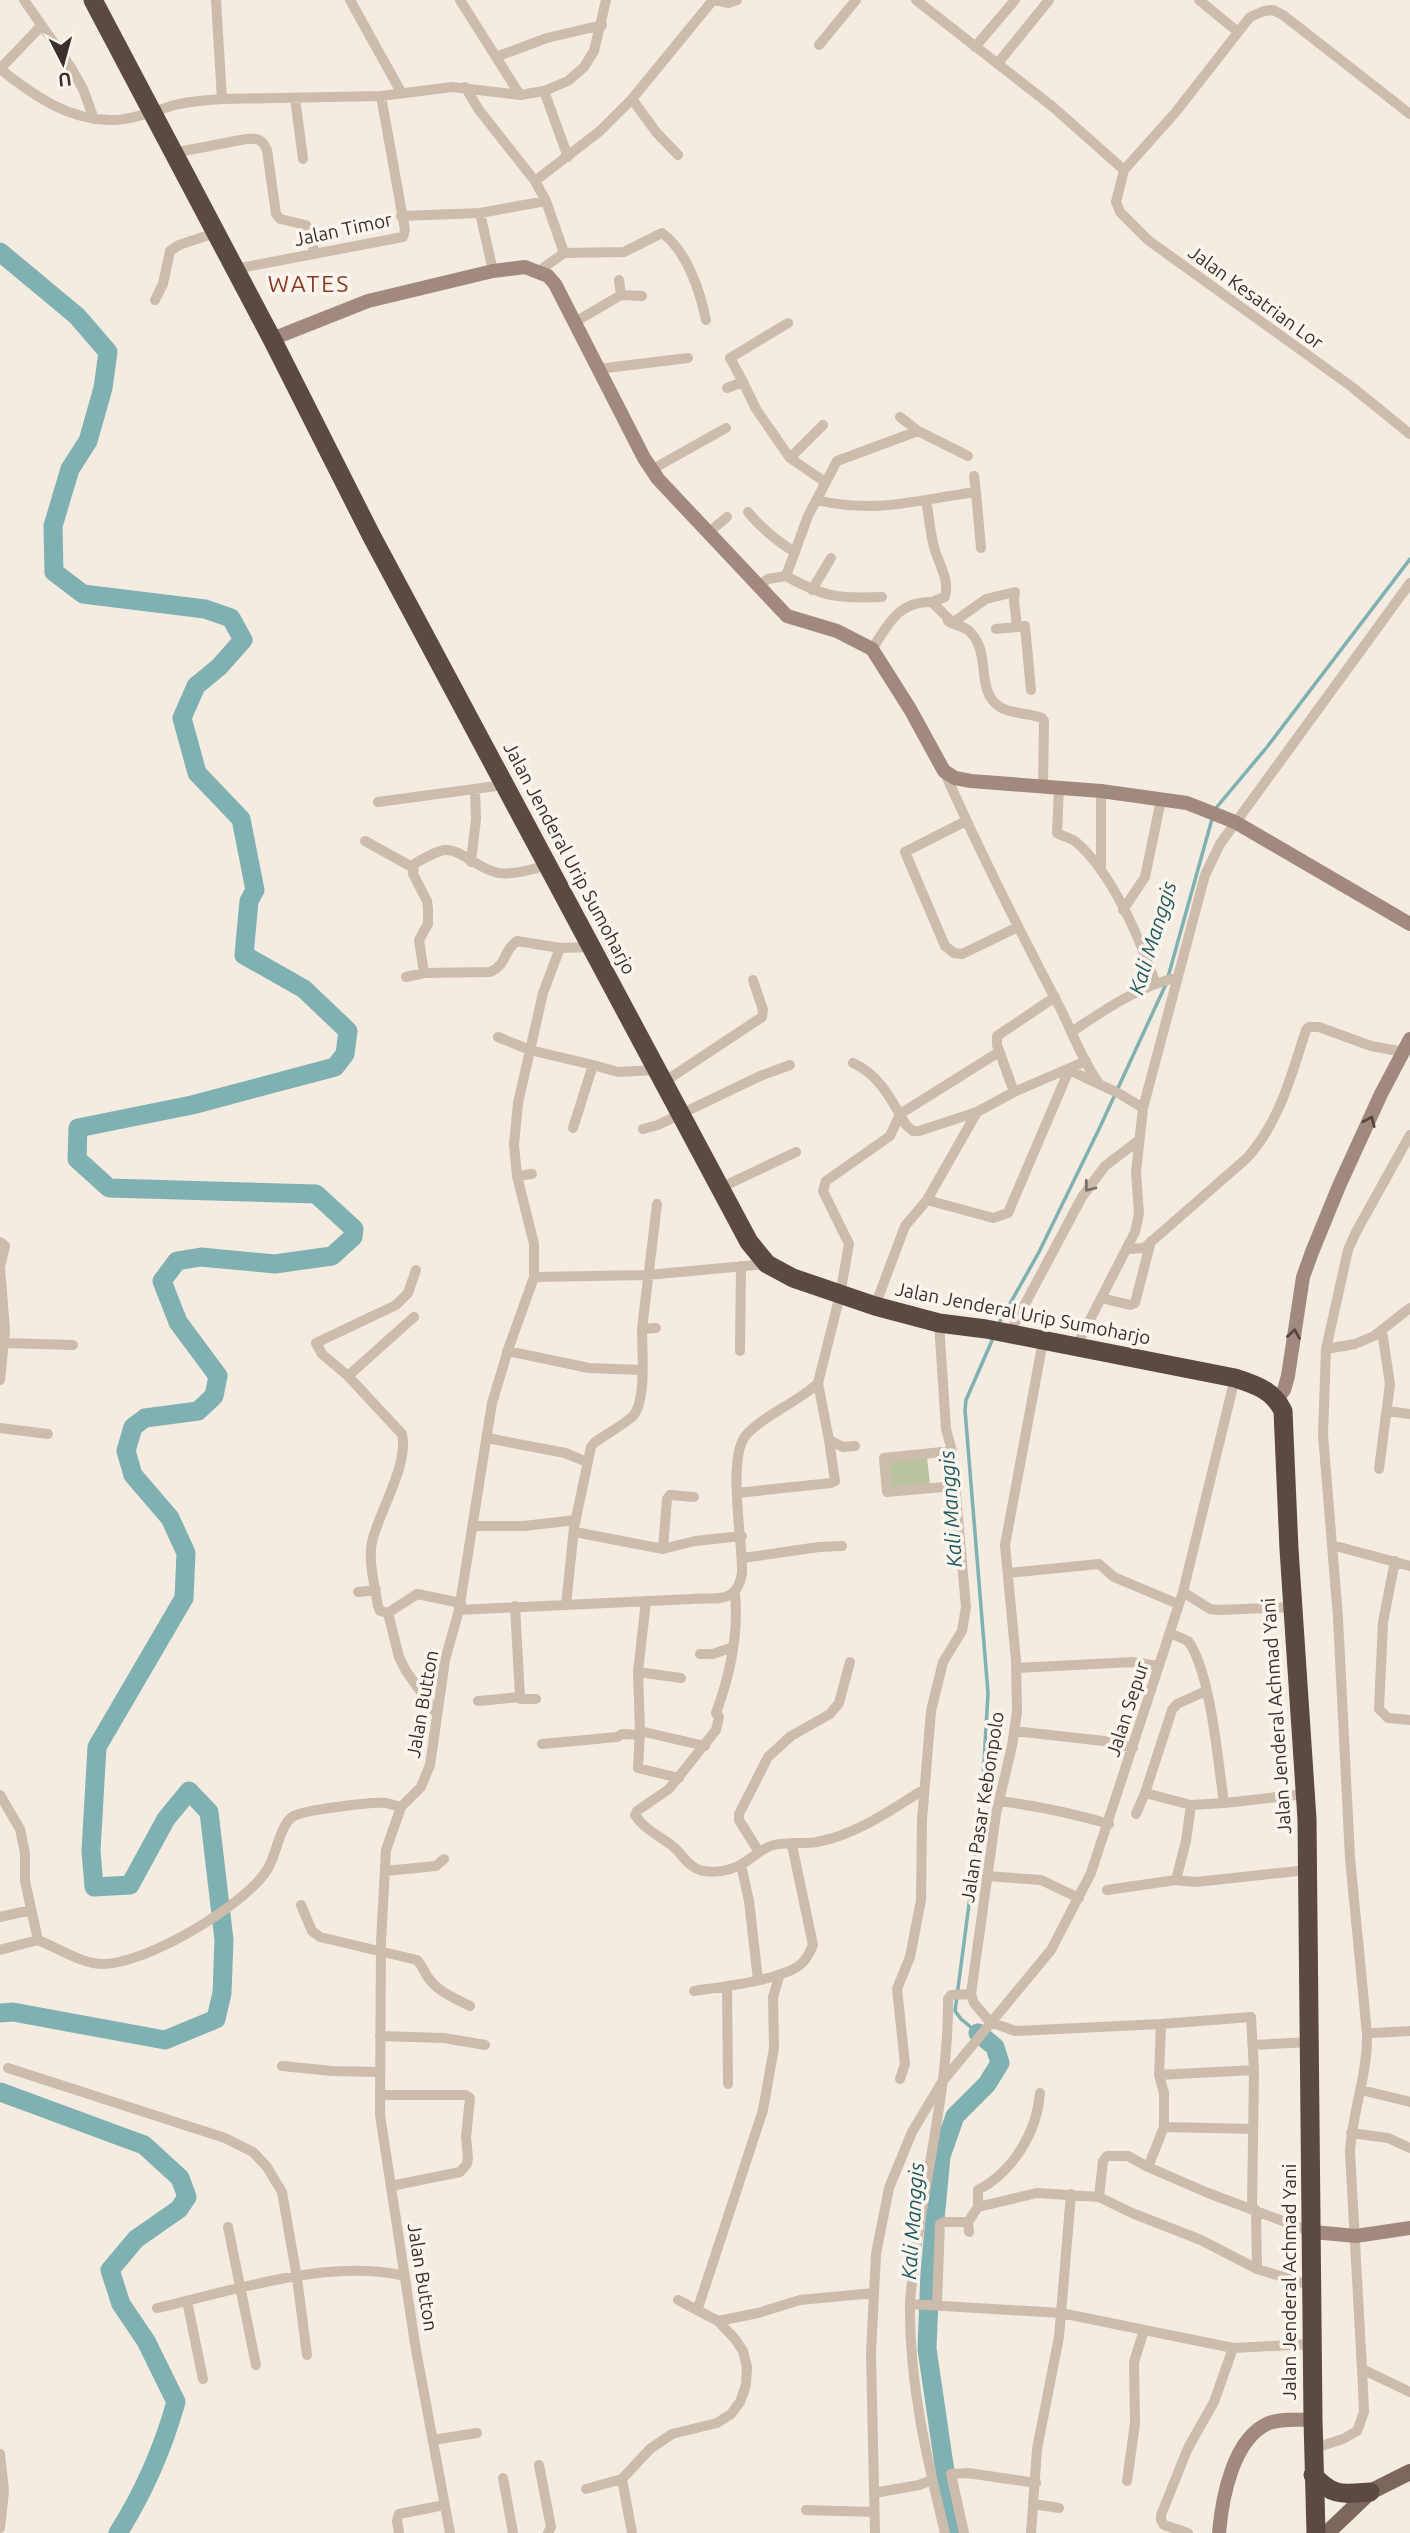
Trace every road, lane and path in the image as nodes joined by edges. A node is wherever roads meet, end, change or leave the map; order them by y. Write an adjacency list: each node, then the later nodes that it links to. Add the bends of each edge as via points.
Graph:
1 (24, 0): 15 (street)
2 (93, 0): 30 (highway, Jalan Jenderal Urip Sumoharjo)
3 (216, 0): 28 (street)
4 (350, 0): 23 (street)
5 (460, 0): 19 (street)
6 (606, 0): 14 (street)
7 (714, 0): 8 (street); 29 (street)
8 (737, 0)
9 (856, 0): 17 (street)
10 (916, 0): 18 (street)
11 (1015, 0): 18 (street)
12 (1049, 0): 20 (street)
13 (1199, 0): 16 (street)
14 (601, 25): 19 (street); 24 (street, via 584,67)
15 (41, 26): 21 (street); 32 (street, via 83,89)
16 (1238, 32): 31 (street, via 1258,12 1272,10 1283,15); 37 (street)
17 (819, 45)
18 (975, 47): 20 (street)
19 (496, 57): 25 (street)
20 (998, 63): 37 (street)
21 (0, 69): 32 (street, via 36,97)
22 (465, 87): 23 (street); 25 (street); 38 (street)
23 (401, 92): 26 (street)
24 (544, 92): 25 (street); 35 (street)
25 (520, 95)
26 (381, 96): 27 (street); 41 (street, Jalan Timor)
27 (295, 98): 28 (street); 36 (street)
28 (222, 99): 30 (street, via 177,104)
29 (632, 99): 34 (street); 35 (street)
30 (153, 113): 32 (street); 33 (highway, Jalan Jenderal Urip Sumoharjo)
31 (1410, 114)
32 (94, 120)
33 (173, 153): 42 (highway, Jalan Jenderal Urip Sumoharjo); 43 (street, via 246,139 263,142 276,214 306,225)
34 (678, 155)
35 (568, 157): 38 (street)
36 (303, 159)
37 (1124, 170): 64 (street, Jalan Kesatrian Lor, via 1116,202 1129,222)
38 (535, 181): 39 (street)
39 (546, 201): 40 (street); 44 (street)
40 (480, 214): 41 (street); 46 (street)
41 (401, 216): 43 (street, Jalan Timor, via 405,230 401,238)
42 (215, 233): 45 (highway, Jalan Jenderal Urip Sumoharjo); 51 (street, via 170,251)
43 (315, 253): 45 (street, Jalan Timor)
44 (564, 253): 47 (street); 52 (street, via 624,252 662,233 688,265)
45 (234, 269): 55 (highway, Jalan Jenderal Urip Sumoharjo)
46 (493, 271): 47 (street, via 525,267); 55 (street, via 368,301)
47 (539, 271): 53 (street, via 555,284)
48 (619, 280): 49 (street)
49 (621, 295): 50 (street); 53 (street)
50 (642, 296)
51 (155, 300)
52 (706, 320)
53 (575, 322): 57 (street)
54 (788, 323): 58 (street, via 730,358)
55 (272, 340): 92 (highway, Jalan Jenderal Urip Sumoharjo)
56 (688, 358): 57 (street)
57 (598, 369): 67 (street)
58 (743, 382): 59 (street); 66 (street, via 756,410)
59 (727, 388)
60 (900, 417): 63 (street)
61 (823, 425): 66 (street)
62 (726, 428): 67 (street)
63 (918, 431): 65 (street); 69 (street, via 837,461)
64 (1410, 434)
65 (968, 456)
66 (790, 458): 69 (street)
67 (651, 470): 75 (street)
68 (974, 476): 70 (street)
69 (825, 482): 71 (street)
70 (976, 492): 72 (street); 76 (street)
71 (816, 500): 72 (street, via 874,508); 77 (street)
72 (926, 500): 84 (street, via 946,590 945,597)
73 (748, 512): 77 (street)
74 (727, 517): 75 (street)
75 (708, 533): 81 (street)
76 (981, 548)
77 (795, 552): 79 (street)
78 (831, 558): 82 (street)
79 (786, 576): 81 (street, via 768,579); 82 (street)
80 (1410, 583): 100 (street)
81 (757, 587): 89 (street, via 787,616 838,631)
82 (812, 590): 83 (street, via 844,599)
83 (882, 597)
84 (931, 601): 85 (street, via 951,621); 89 (street, via 902,609); 93 (street, via 950,623 967,629 978,646 984,658 984,682 997,705 1044,721)
85 (962, 616): 86 (street, via 986,599 1016,592); 88 (street)
86 (1017, 627): 87 (street); 90 (street, via 1025,626)
87 (996, 629)
88 (979, 637)
89 (872, 649): 91 (street)
90 (1031, 690)
91 (944, 771): 93 (street, via 971,781); 99 (street)
92 (504, 785): 95 (street); 103 (highway, Jalan Jenderal Urip Sumoharjo)
93 (1043, 787): 94 (street)
94 (1059, 788): 96 (street); 105 (street, via 1057,833 1073,839)
95 (475, 791): 98 (street); 102 (street)
96 (1101, 791): 97 (street); 105 (street)
97 (1161, 800): 100 (street, via 1187,803); 106 (street, via 1145,877)
98 (378, 802)
99 (966, 821): 108 (street); 108 (street, via 905,852 945,946 962,954)
100 (1235, 822): 107 (street); 113 (street, via 1205,875)
101 (365, 841): 104 (street)
102 (471, 862): 103 (street, via 497,873); 104 (street, via 445,850)
103 (548, 864): 109 (highway, Jalan Jenderal Urip Sumoharjo)
104 (412, 867): 111 (street, via 428,909 428,924 419,940)
105 (1101, 870): 106 (street)
106 (1123, 911): 113 (street)
107 (1410, 924)
108 (1018, 927): 115 (street)
109 (592, 947): 110 (street); 126 (highway, Jalan Jenderal Urip Sumoharjo)
110 (560, 948): 111 (street, via 517,941 505,961 490,972); 119 (street, via 543,993)
111 (424, 973): 112 (street)
112 (406, 977)
113 (1168, 979): 116 (street, via 1121,998); 129 (street)
114 (753, 980): 126 (street, via 762,1017)
115 (1055, 997): 116 (street); 120 (street, via 998,1033)
116 (1073, 1031): 121 (street)
117 (498, 1037): 119 (street)
118 (1407, 1045): 143 (street, via 1371,1046 1309,1027 1282,1104 1260,1143); 174 (street, one-way to 118, via 1288,1376 1303,1277 1312,1252)
119 (530, 1050): 123 (street); 139 (street, via 518,1103)
120 (999, 1052): 128 (street); 132 (street)
121 (1086, 1061): 125 (street); 127 (street)
122 (853, 1063): 132 (street, via 875,1076)
123 (593, 1065): 126 (street); 133 (street)
124 (790, 1065): 130 (street)
125 (1069, 1070): 127 (street); 128 (street); 141 (street, via 1007,1213 993,1218)
126 (660, 1076): 130 (highway, Jalan Jenderal Urip Sumoharjo)
127 (1100, 1085): 129 (street)
128 (1014, 1092): 131 (street)
129 (1143, 1108): 136 (street)
130 (680, 1112): 134 (street); 140 (highway, Jalan Jenderal Urip Sumoharjo)
131 (977, 1112): 132 (street, via 919,1131 906,1125); 141 (street)
132 (900, 1114): 151 (street, via 890,1136 826,1181 823,1191 848,1238)
133 (573, 1128)
134 (643, 1129)
135 (1410, 1135): 166 (street, via 1348,1250)
136 (1138, 1141): 145 (street, via 1139,1214); 161 (street, one-way to 161, via 1105,1166 1082,1197)
137 (796, 1152): 140 (street)
138 (531, 1174): 139 (street)
139 (517, 1176): 150 (street, via 534,1244)
140 (720, 1188): 146 (highway, Jalan Jenderal Urip Sumoharjo, via 749,1242)
141 (927, 1199): 153 (street, via 905,1226)
142 (657, 1204): 149 (street)
143 (1152, 1241): 145 (street, via 1144,1248); 152 (street, via 1135,1303)
144 (0, 1242): 159 (street, via 5,1246 0,1267)
145 (1127, 1249): 152 (street)
146 (767, 1264): 147 (street); 151 (highway, Jalan Jenderal Urip Sumoharjo)
147 (741, 1266): 149 (street); 167 (street)
148 (416, 1270): 170 (street, via 408,1293 396,1305 316,1343)
149 (647, 1275): 150 (street); 158 (street)
150 (534, 1277): 168 (street, Jalan Button)
151 (840, 1295): 153 (highway, Jalan Jenderal Urip Sumoharjo); 173 (street)
152 (1101, 1298): 165 (street)
153 (875, 1306): 156 (highway, Jalan Jenderal Urip Sumoharjo)
154 (1410, 1308): 160 (street)
155 (414, 1317): 170 (street)
156 (939, 1323): 161 (highway, Jalan Jenderal Urip Sumoharjo); 182 (street, via 946,1429)
157 (656, 1328): 158 (street)
158 (642, 1329): 169 (street)
159 (2, 1331): 163 (street)
160 (1382, 1331): 166 (street, via 1354,1344); 175 (street, via 1390,1384)
161 (1000, 1332): 162 (highway, Jalan Jenderal Urip Sumoharjo)
162 (1043, 1340): 165 (highway, Jalan Jenderal Urip Sumoharjo); 197 (street, Jalan Pasar Kebonpolo, via 1005,1545)
163 (4, 1343): 164 (street); 172 (street)
164 (73, 1345)
165 (1076, 1347): 171 (highway, Jalan Jenderal Urip Sumoharjo)
166 (1326, 1349): 191 (street, via 1323,1435)
167 (740, 1351)
168 (507, 1352): 169 (street, via 589,1368); 179 (street, Jalan Button)
169 (641, 1370): 183 (street, via 637,1410 594,1441)
170 (348, 1376): 198 (street, via 402,1434 404,1444 371,1547)
171 (1235, 1378): 174 (highway, Jalan Jenderal Urip Sumoharjo, via 1261,1387); 200 (street, Jalan Sepur)
172 (0, 1380)
173 (818, 1383): 180 (street); 186 (street, via 743,1439 737,1459)
174 (1277, 1399): 207 (highway, Jalan Jenderal Achmad Yani, via 1285,1427)
175 (1387, 1411): 176 (street); 184 (street)
176 (1410, 1414)
177 (0, 1428): 178 (street)
178 (48, 1434)
179 (487, 1438): 183 (street, via 565,1453); 189 (street, Jalan Button)
180 (829, 1440): 181 (street, via 843,1447); 186 (street, via 835,1481)
181 (855, 1446)
182 (952, 1451): 185 (street); 185 (street, via 884,1458 887,1492)
183 (587, 1462): 188 (street)
184 (1379, 1469)
185 (955, 1486): 229 (street, via 966,1607 962,1632 943,1662 931,1712)
186 (737, 1493): 190 (street)
187 (694, 1497): 193 (street, via 670,1495 667,1499)
188 (575, 1524): 189 (street); 193 (street, via 578,1534); 204 (street)
189 (475, 1526): 205 (street, Jalan Button)
190 (742, 1536): 193 (street); 194 (street)
191 (1332, 1545): 195 (street); 278 (street, via 1350,1858 1367,2034)
192 (842, 1546): 194 (street)
193 (663, 1549)
194 (743, 1558): 201 (street, via 741,1584)
195 (1395, 1561): 196 (street); 222 (street, via 1383,1622 1379,1709 1388,1718)
196 (1410, 1566)
197 (1009, 1573): 203 (street, via 1097,1563 1114,1577); 214 (street, Jalan Pasar Kebonpolo)
198 (376, 1590): 199 (street); 208 (street, via 380,1611)
199 (358, 1592)
200 (1183, 1592): 203 (street, Jalan Sepur); 207 (street, via 1210,1609)
201 (735, 1593): 202 (street); 210 (street)
202 (646, 1601): 204 (street); 215 (street)
203 (1178, 1604): 209 (street, Jalan Sepur)
204 (566, 1605): 206 (street)
205 (460, 1606): 206 (street); 208 (street, via 416,1594); 221 (street, Jalan Button)
206 (515, 1606): 218 (street)
207 (1292, 1607): 231 (highway, Jalan Jenderal Achmad Yani)
208 (387, 1613): 221 (street, via 399,1657)
209 (1170, 1633): 213 (street, Jalan Sepur); 217 (street, via 1190,1645)
210 (733, 1647): 211 (street); 226 (street, via 716,1713 718,1725)
211 (699, 1654)
212 (850, 1662): 240 (street, via 835,1708 774,1750 739,1814)
213 (1159, 1666): 214 (street, via 1132,1661); 227 (street, Jalan Sepur)
214 (1016, 1668): 223 (street, Jalan Pasar Kebonpolo)
215 (638, 1672): 216 (street); 224 (street)
216 (681, 1678)
217 (1206, 1691): 230 (street, via 1172,1710); 234 (street)
218 (520, 1697): 219 (street); 220 (street)
219 (536, 1699)
220 (478, 1701)
221 (436, 1713): 236 (street, Jalan Button, via 427,1775)
222 (1410, 1720)
223 (1014, 1731): 227 (street); 233 (street, Jalan Pasar Kebonpolo)
224 (640, 1733): 225 (street); 226 (street); 228 (street, via 638,1768)
225 (542, 1744)
226 (705, 1746): 228 (street)
227 (1133, 1748): 238 (street, Jalan Sepur)
228 (679, 1778): 242 (street, via 635,1815 696,1869 711,1872)
229 (923, 1790): 239 (street, via 873,1821 820,1841); 275 (street, via 920,1900 909,1957 897,1989 905,2064)
230 (1145, 1793): 235 (street); 237 (street)
231 (1305, 1794): 234 (street); 243 (highway, Jalan Jenderal Achmad Yani)
232 (2, 1801): 250 (street, via 20,1829)
233 (999, 1801): 238 (street); 245 (street, Jalan Pasar Kebonpolo)
234 (1224, 1803): 235 (street)
235 (1191, 1805): 246 (street)
236 (401, 1807): 244 (street, Jalan Button, via 386,1850); 252 (street, via 367,1804 300,1812 288,1821 268,1869 237,1902 197,1930 161,1947 101,1964)
237 (1136, 1814)
238 (1109, 1824): 248 (street, Jalan Sepur)
239 (792, 1845): 240 (street, via 775,1845); 255 (street, via 813,1945 800,1966)
240 (759, 1852): 242 (street)
241 (444, 1859): 244 (street, via 436,1866)
242 (741, 1864): 256 (street)
243 (1307, 1870): 246 (street, via 1196,1882); 267 (highway, Jalan Jenderal Achmad Yani)
244 (385, 1871): 254 (street, Jalan Button)
245 (988, 1876): 248 (street, via 1041,1880); 259 (street, Jalan Pasar Kebonpolo)
246 (1176, 1880): 247 (street)
247 (1107, 1890)
248 (1079, 1898): 263 (street, Jalan Sepur, via 1051,1950)
249 (301, 1905): 254 (street, via 312,1931 320,1937)
250 (31, 1910): 251 (street); 252 (street)
251 (0, 1917)
252 (38, 1940): 253 (street)
253 (0, 1950)
254 (381, 1953): 261 (street, via 417,1960 440,1990); 266 (street, Jalan Button)
255 (780, 1974): 256 (street); 260 (street)
256 (761, 1979): 257 (street); 260 (street)
257 (727, 1986): 258 (street); 277 (street)
258 (694, 1990)
259 (965, 1994): 263 (street); 276 (street, Jalan Pasar Kebonpolo, via 948,1999)
260 (773, 1997): 309 (street, via 774,2048 763,2110)
261 (470, 2006)
262 (1161, 2024): 263 (street, via 1016,2031); 269 (street, via 1251,2017); 274 (street)
263 (989, 2027): 276 (street, Jalan Sepur)
264 (1410, 2031): 265 (street)
265 (1374, 2034)
266 (380, 2036): 268 (street); 273 (street, Jalan Button)
267 (1310, 2042): 269 (street); 294 (highway, Jalan Jenderal Achmad Yani)
268 (485, 2045)
269 (1253, 2045): 272 (street)
270 (282, 2066): 273 (street)
271 (8, 2068): 300 (street, via 225,2138 253,2152 282,2192)
272 (1254, 2070): 274 (street); 283 (street)
273 (380, 2072): 280 (street, Jalan Button)
274 (1159, 2075): 282 (street)
275 (900, 2079)
276 (942, 2082): 303 (street, Jalan Sepur, via 912,2132 889,2188 876,2254); 306 (street, via 921,2208)
277 (728, 2084)
278 (1361, 2090): 281 (street); 284 (street)
279 (1040, 2093): 290 (street, via 1032,2132 995,2181 978,2190)
280 (380, 2095): 287 (street, Jalan Button); 287 (street, via 470,2098 468,2158 460,2172)
281 (1410, 2102)
282 (1164, 2127): 283 (street); 286 (street)
283 (1253, 2129): 291 (street)
284 (1351, 2133): 285 (street, via 1388,2138); 295 (street)
285 (1410, 2148)
286 (1148, 2167): 289 (street, via 1128,2156 1107,2156); 291 (street)
287 (391, 2186): 296 (street, Jalan Button)
288 (1071, 2194): 289 (street); 290 (street, via 1037,2193); 310 (street)
289 (1100, 2197): 297 (street)
290 (978, 2207): 307 (street, via 968,2227 940,2224)
291 (1254, 2210): 294 (street); 297 (street)
292 (228, 2227): 302 (street)
293 (1410, 2228): 295 (street)
294 (1312, 2232): 295 (street); 301 (highway, Jalan Jenderal Achmad Yani)
295 (1356, 2236): 317 (street)
296 (401, 2256): 298 (street); 299 (street, Jalan Button)
297 (1257, 2269): 301 (street)
298 (381, 2270): 299 (street); 300 (street)
299 (404, 2276): 322 (street, Jalan Button)
300 (297, 2278): 302 (street); 315 (street)
301 (1313, 2286): 313 (highway, Jalan Jenderal Achmad Yani)
302 (242, 2289): 305 (street); 316 (street)
303 (874, 2293): 311 (street, via 800,2300); 335 (street, Jalan Sepur)
304 (678, 2300): 309 (street)
305 (187, 2301): 308 (street); 318 (street)
306 (912, 2304): 307 (street); 330 (street, via 912,2347)
307 (935, 2304): 310 (street)
308 (157, 2308)
309 (698, 2308): 311 (street)
310 (1061, 2313): 312 (street); 332 (street, via 1037,2449)
311 (718, 2321): 329 (street, via 743,2350 748,2377 740,2402 717,2423 671,2434)
312 (1144, 2330): 314 (street); 331 (street, via 1135,2362 1135,2423)
313 (1313, 2344): 314 (street); 320 (highway, Jalan Jenderal Achmad Yani)
314 (1233, 2348): 351 (street, via 1214,2402 1188,2448 1161,2515 1164,2525)
315 (307, 2355)
316 (256, 2365)
317 (1362, 2370): 319 (street); 323 (street, via 1364,2412 1357,2431)
318 (203, 2379)
319 (1410, 2392)
320 (1313, 2420): 323 (highway, Jalan Jenderal Achmad Yani); 352 (street, via 1272,2422 1247,2440 1229,2476)
321 (477, 2433): 322 (street)
322 (433, 2440): 337 (street, Jalan Button)
323 (1315, 2448): 327 (highway, Jalan Jenderal Achmad Yani)
324 (0, 2454): 341 (street, via 4,2491)
325 (540, 2465): 342 (street)
326 (1410, 2472): 334 (main road)
327 (1313, 2475): 334 (highway, via 1337,2494); 353 (highway, Jalan Jenderal Achmad Yani)
328 (503, 2478): 345 (street)
329 (622, 2479): 333 (street); 346 (street)
330 (932, 2480): 335 (street); 348 (street)
331 (1127, 2480)
332 (1036, 2483): 336 (street); 349 (street, via 951,2474)
333 (586, 2489)
334 (1370, 2492): 354 (main road)
335 (874, 2493): 340 (street, Jalan Sepur)
336 (1034, 2504): 338 (street); 350 (street)
337 (444, 2505): 343 (street, via 399,2514); 344 (street, Jalan Button)
338 (1059, 2508)
339 (806, 2510): 340 (street)
340 (874, 2512): 347 (street, Jalan Sepur)
341 (0, 2528)
342 (550, 2532)
343 (399, 2533)
344 (450, 2533)
345 (513, 2533)
346 (632, 2533)
347 (875, 2533)
348 (945, 2533)
349 (964, 2533)
350 (1031, 2533)
351 (1188, 2533)
352 (1219, 2533)
353 (1316, 2533)
354 (1327, 2533)

